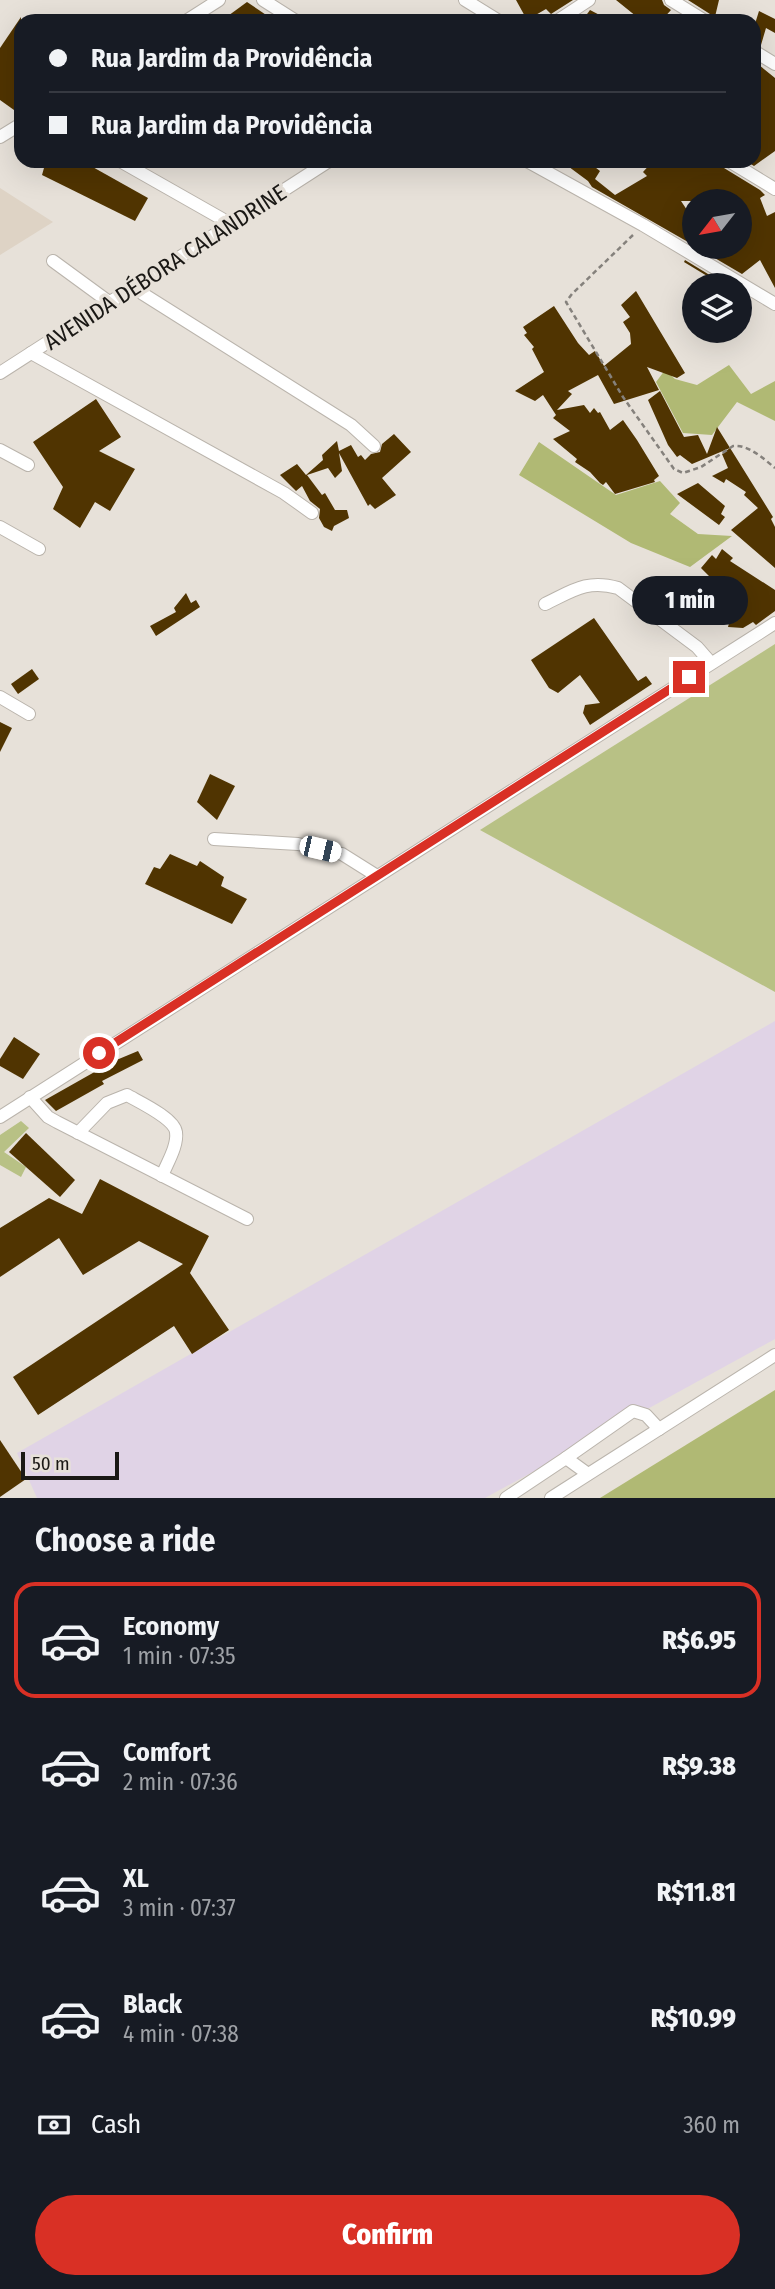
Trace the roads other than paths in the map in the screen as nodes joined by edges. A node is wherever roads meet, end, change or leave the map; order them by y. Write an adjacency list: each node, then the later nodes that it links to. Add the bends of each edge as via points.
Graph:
1 (263, 0): 7 (street)
2 (465, 0): 8 (street)
3 (589, 0): 9 (street)
4 (671, 0): 10 (street)
5 (214, 1): 6 (street)
6 (196, 14)
7 (285, 14)
8 (488, 14)
9 (568, 14)
10 (694, 14)
11 (132, 168): 16 (street)
12 (318, 168): 16 (street, AVENIDA DÉBORA CALANDRINE)
13 (540, 168): 20 (street)
14 (740, 168): 15 (street)
15 (775, 189)
16 (230, 224): 18 (street, AVENIDA DÉBORA CALANDRINE)
17 (53, 261): 19 (street)
18 (132, 287): 19 (street, AVENIDA DÉBORA CALANDRINE); 23 (street, via 351,425)
19 (109, 302): 21 (street, AVENIDA DÉBORA CALANDRINE)
20 (775, 304)
21 (31, 353): 22 (street, AVENIDA DÉBORA CALANDRINE); 26 (street, via 284,493)
22 (0, 373)
23 (374, 446)
24 (0, 450): 25 (street)
25 (28, 465)
26 (312, 513)
27 (0, 527): 28 (street)
28 (39, 549)
29 (545, 604): 31 (street, via 586,584 618,588)
30 (775, 623): 31 (street)
31 (711, 663): 35 (street)
32 (0, 697): 33 (street)
33 (29, 715)
34 (214, 839): 35 (street, via 298,844 342,854)
35 (377, 876): 36 (street)
36 (30, 1097): 37 (street); 38 (street, via 48,1117)
37 (0, 1117)
38 (78, 1133): 39 (street); 39 (street, via 107,1102 127,1095 173,1123 175,1143)
39 (162, 1176): 40 (street)
40 (247, 1219)
41 (775, 1355): 42 (street)
42 (659, 1429): 43 (street, via 646,1415 633,1411); 44 (street)
43 (566, 1458): 44 (street); 45 (street)
44 (588, 1474): 46 (street)
45 (506, 1498)
46 (551, 1498)

